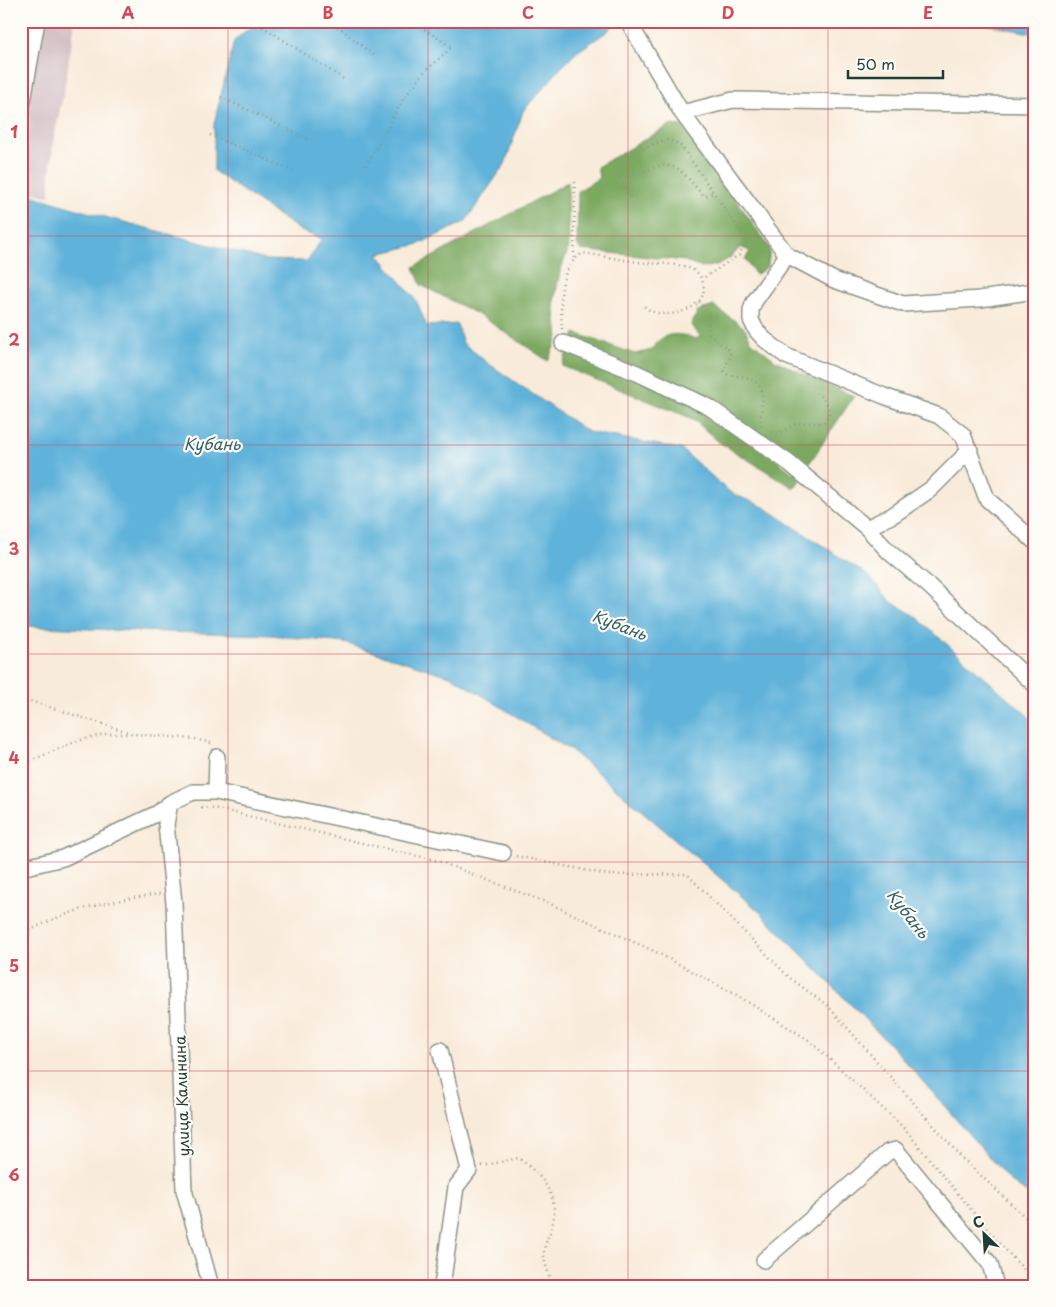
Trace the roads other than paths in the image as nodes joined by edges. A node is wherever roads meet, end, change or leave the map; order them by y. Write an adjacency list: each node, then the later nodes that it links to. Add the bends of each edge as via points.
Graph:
1 (37, 21): 4 (street)
2 (628, 21): 5 (street)
3 (1035, 105): 5 (street, via 733,100)
4 (21, 112)
5 (682, 113): 6 (street)
6 (787, 255): 7 (street, via 834,280 903,304 980,299); 9 (street, via 751,310 751,320 764,339 786,356 939,416 963,435)
7 (1035, 291)
8 (563, 343): 10 (street, via 709,407 789,464)
9 (970, 450): 10 (street, via 932,488); 11 (street, via 987,499)
10 (867, 528): 12 (street)
11 (1035, 542)
12 (1035, 685)
13 (217, 758): 14 (street)
14 (216, 792): 15 (street, via 193,792); 16 (street)
15 (170, 803): 17 (street, via 158,812 63,858); 20 (street, улица Калинина, via 166,824 173,898 184,1190)
16 (502, 854)
17 (21, 868)
18 (440, 1050): 21 (street, via 468,1170 456,1186)
19 (764, 1260): 22 (street, via 888,1152 896,1150 990,1264)
20 (211, 1286)
21 (442, 1286)
22 (996, 1286)

